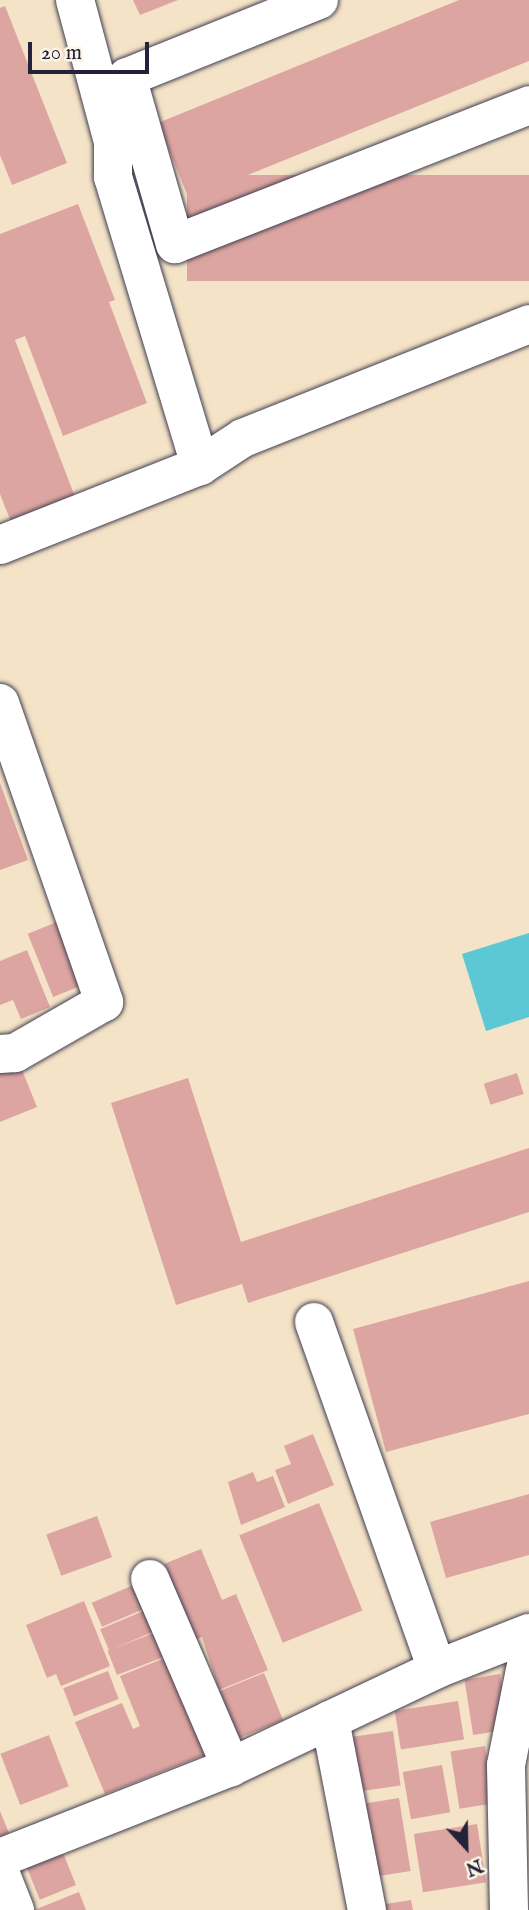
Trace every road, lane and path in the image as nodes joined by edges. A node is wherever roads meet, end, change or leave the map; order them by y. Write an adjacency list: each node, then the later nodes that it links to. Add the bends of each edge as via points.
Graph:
1 (75, 0): 5 (street, via 113,142 113,177)
2 (319, 0): 3 (street, via 127,77 176,244)
3 (529, 105)
4 (529, 324): 5 (street, via 243,438)
5 (200, 466): 6 (street)
6 (0, 545)
7 (0, 703): 8 (street, via 104,1002 15,1053)
8 (0, 1055)
9 (314, 1322): 13 (street)
10 (150, 1579): 15 (street)
11 (529, 1633): 13 (street)
12 (529, 1650): 20 (street, via 506,1765)
13 (437, 1669): 14 (street)
14 (330, 1720): 15 (street); 19 (street)
15 (231, 1767): 16 (street)
16 (0, 1858)
17 (0, 1872): 18 (street)
18 (15, 1910)
19 (367, 1910)
20 (509, 1910)

